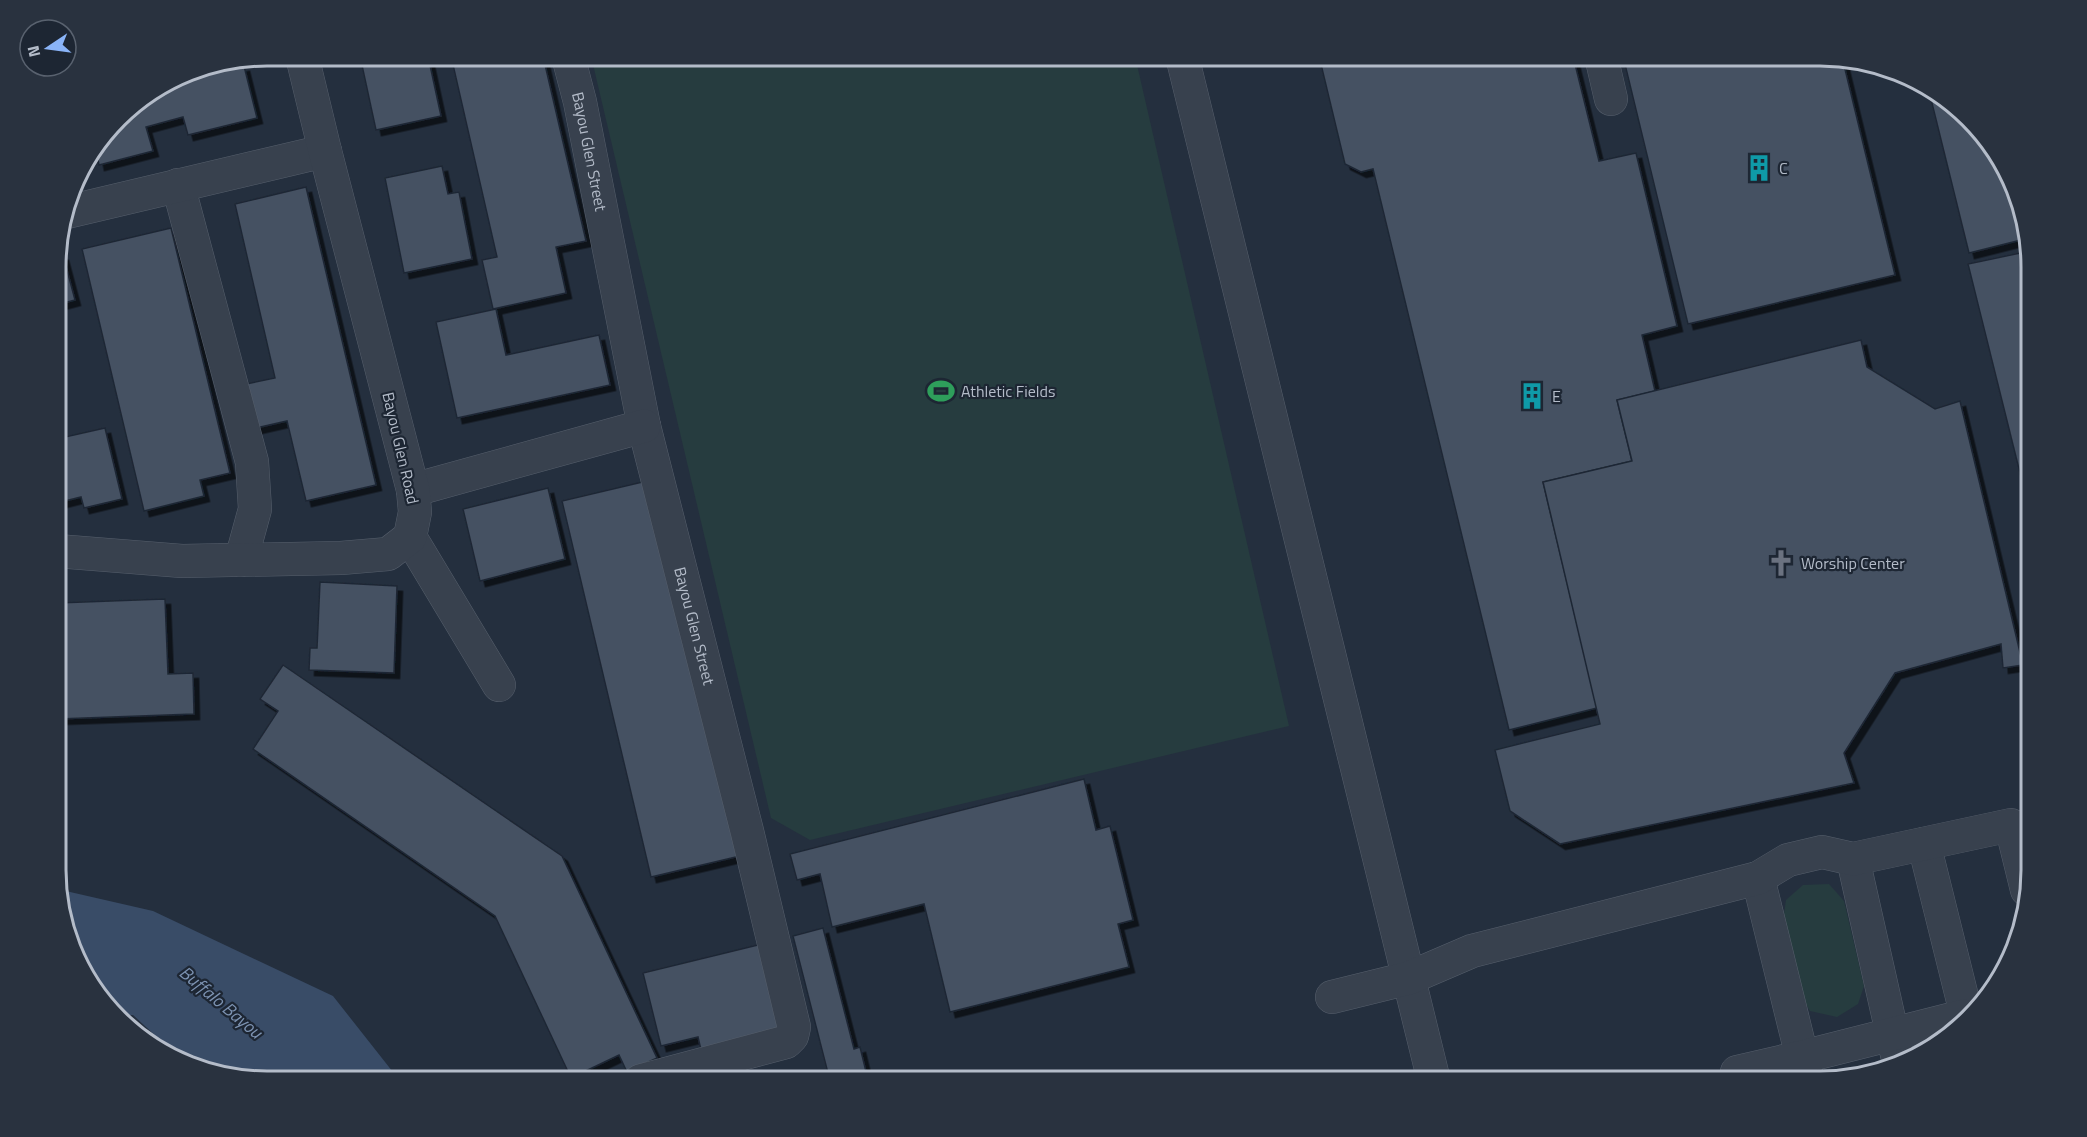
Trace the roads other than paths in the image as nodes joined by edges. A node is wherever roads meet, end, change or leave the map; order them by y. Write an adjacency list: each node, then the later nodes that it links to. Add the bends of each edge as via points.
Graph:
1 (304, 66): 6 (street, Bayou Glen Road)
2 (571, 66): 9 (street, Bayou Glen Street)
3 (1184, 66): 19 (street)
4 (1603, 66): 5 (street)
5 (1611, 99)
6 (325, 150): 7 (street); 10 (street, Bayou Glen Road)
7 (178, 185): 8 (street); 13 (street, via 252,462 255,509)
8 (75, 210)
9 (644, 426): 10 (street); 25 (street, Bayou Glen Street, via 794,1027 786,1042)
10 (413, 490): 11 (street, Bayou Glen Road, via 415,512)
11 (410, 537): 13 (street, via 388,554); 14 (street)
12 (66, 552): 13 (street, via 182,561)
13 (240, 560)
14 (499, 685)
15 (1924, 844): 16 (street); 17 (street, via 2011,825); 21 (street)
16 (1852, 859): 18 (street, via 1822,852 1788,860); 23 (street)
17 (2021, 866)
18 (1758, 878): 19 (street, via 1473,951); 24 (street)
19 (1408, 978): 20 (street); 26 (street)
20 (1332, 997)
21 (1964, 1010)
22 (1956, 1018): 23 (street)
23 (1895, 1046): 24 (street)
24 (1805, 1069): 27 (street)
25 (677, 1071)
26 (1431, 1071)
27 (1760, 1071)

